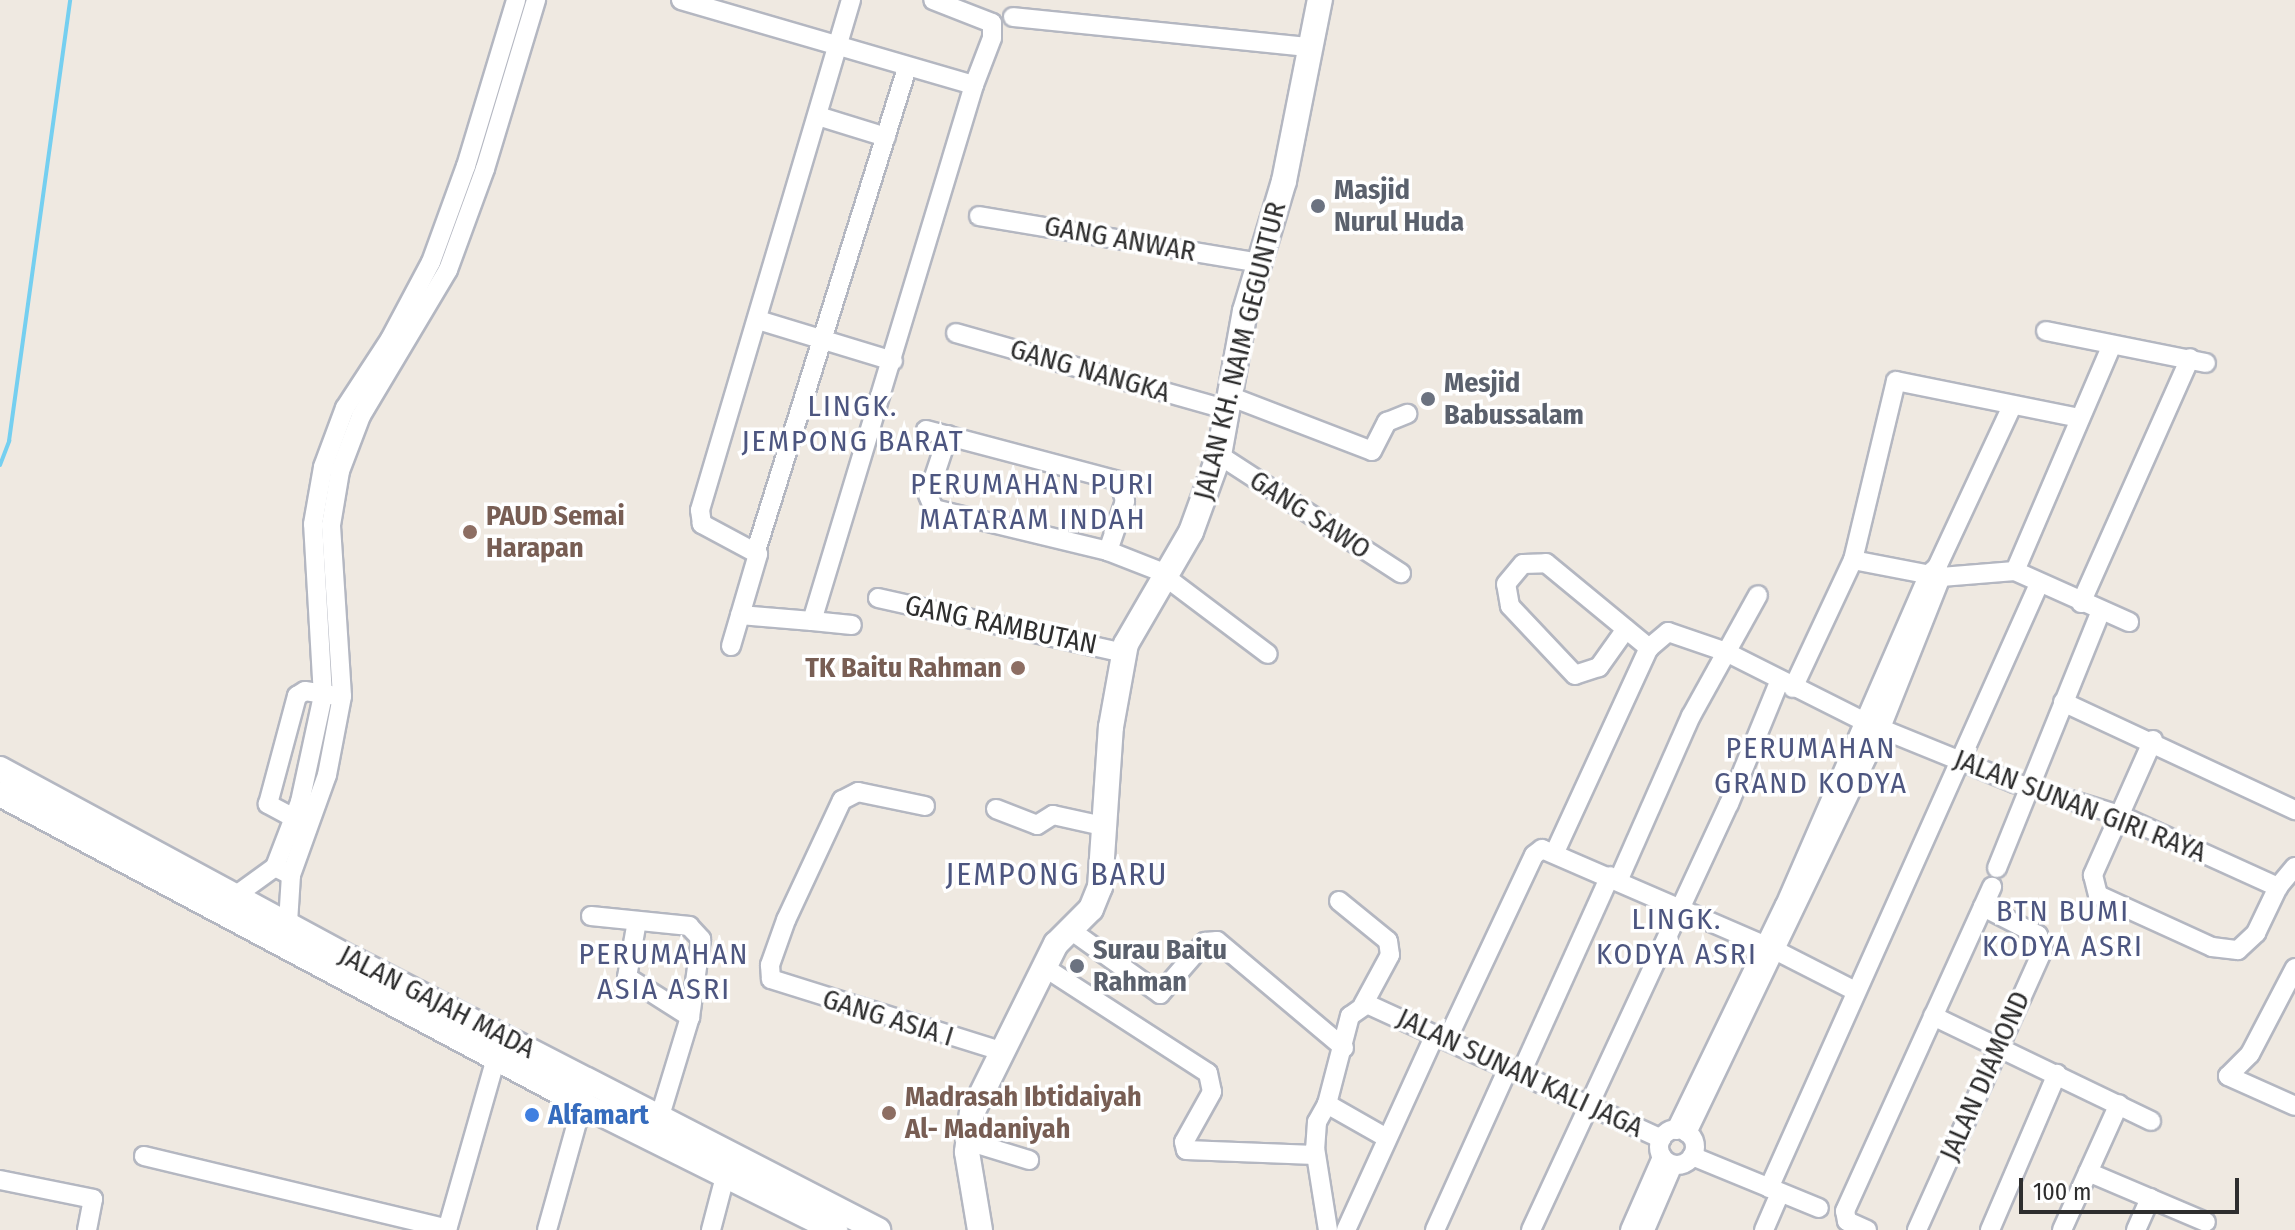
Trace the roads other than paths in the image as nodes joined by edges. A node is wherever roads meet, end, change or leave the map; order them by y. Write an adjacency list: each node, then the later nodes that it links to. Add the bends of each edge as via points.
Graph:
1 (516, 0): 15 (street)
2 (536, 0): 15 (street)
3 (681, 0): 8 (street)
4 (851, 0): 8 (street)
5 (933, 0): 11 (street, via 992,23 992,38)
6 (1320, 0): 9 (main road, JALAN KH. NAIM GEGUNTUR)
7 (1013, 17): 9 (street)
8 (838, 46): 10 (street); 12 (street)
9 (1308, 47): 16 (main road, JALAN KH. NAIM GEGUNTUR, via 1284,181)
10 (907, 68): 11 (street); 13 (street)
11 (974, 85): 22 (street)
12 (818, 116): 13 (street); 17 (street)
13 (886, 137): 20 (street)
14 (979, 216): 16 (street, GANG ANWAR)
15 (457, 220): 53 (street, via 429,306 347,447 323,559 341,633)
16 (1261, 263): 23 (main road, JALAN KH. NAIM GEGUNTUR, via 1245,311)
17 (758, 320): 20 (street); 30 (street, via 698,520)
18 (2046, 331): 21 (street)
19 (956, 333): 23 (street, GANG NANGKA)
20 (824, 340): 22 (street); 30 (street)
21 (2112, 345): 26 (street); 40 (street, via 2198,360)
22 (893, 361): 43 (street)
23 (1227, 402): 25 (street, GANG NANGKA, via 1372,451 1387,422); 29 (main road, JALAN KH. NAIM GEGUNTUR)
24 (2012, 406): 26 (street); 32 (street, via 1896,381); 35 (street)
25 (1407, 414)
26 (2079, 418): 33 (street)
27 (926, 430): 28 (street)
28 (948, 435): 31 (street, via 1119,481 1125,501); 31 (street, via 928,495 934,509)
29 (1219, 455): 34 (street, GANG SAWO); 36 (main road, JALAN KH. NAIM GEGUNTUR, via 1191,532)
30 (756, 551): 42 (street)
31 (1108, 551): 36 (street)
32 (1853, 560): 35 (street); 52 (street)
33 (2015, 571): 35 (street); 37 (street)
34 (1401, 573)
35 (1935, 573): 55 (street)
36 (1164, 574): 50 (main road, JALAN KH. NAIM GEGUNTUR); 51 (street)
37 (2038, 586): 40 (street); 57 (street)
38 (1758, 595): 49 (street)
39 (878, 598): 50 (street, GANG RAMBUTAN)
40 (2081, 603): 41 (street)
41 (2101, 611): 44 (street); 54 (street)
42 (740, 615): 43 (street); 47 (street)
43 (812, 621): 45 (street)
44 (2129, 622)
45 (852, 625)
46 (1626, 629): 46 (street, via 1546,563 1527,562 1507,580 1510,606 1575,675 1599,667); 48 (street)
47 (731, 646)
48 (1649, 648): 49 (street, JALAN SUNAN GIRI RAYA, via 1661,633); 69 (street)
49 (1726, 652): 52 (street, JALAN SUNAN GIRI RAYA); 73 (street)
50 (1124, 653): 68 (main road, JALAN KH. NAIM GEGUNTUR, via 1111,727)
51 (1268, 654)
52 (1786, 685): 55 (street, JALAN SUNAN GIRI RAYA); 79 (street)
53 (333, 696): 59 (street, via 305,691 297,696); 60 (street); 72 (street, via 327,775)
54 (2063, 702): 56 (street); 61 (street)
55 (1874, 726): 57 (street, JALAN SUNAN GIRI RAYA); 85 (street)
56 (2153, 740): 65 (street); 66 (street)
57 (1961, 762): 61 (street, JALAN SUNAN GIRI RAYA); 88 (street)
58 (0, 769): 76 (main road, JALAN GAJAH MADA)
59 (277, 771): 60 (street); 67 (street, via 268,804)
60 (306, 780): 67 (street)
61 (2029, 787): 66 (street, JALAN SUNAN GIRI RAYA); 71 (street)
62 (0, 794): 82 (main road, JALAN GAJAH MADA)
63 (925, 806): 95 (street, GANG ASIA I, via 858,792 842,800 770,965 776,983)
64 (996, 809): 68 (street, via 1037,825 1053,815)
65 (2295, 810)
66 (2119, 815): 75 (street, JALAN SUNAN GIRI RAYA); 75 (street, via 2092,878 2100,897 2231,950 2256,933)
67 (294, 818): 72 (street)
68 (1107, 827): 84 (main road, JALAN KH. NAIM GEGUNTUR, via 1096,898)
69 (1555, 852): 73 (street); 92 (street, via 1542,849 1533,857)
70 (2295, 867): 75 (street)
71 (1997, 868)
72 (283, 871): 76 (street); 83 (street)
73 (1615, 878): 79 (street); 97 (street)
74 (1992, 887): 78 (street)
75 (2278, 887)
76 (235, 896): 82 (main road, JALAN GAJAH MADA)
77 (1339, 901): 89 (street, via 1388,941 1390,955)
78 (1983, 907): 90 (street); 93 (street, JALAN DIAMOND, via 2043,942)
79 (1681, 908): 85 (street); 103 (street)
80 (591, 916): 81 (street)
81 (637, 921): 91 (street, via 626,975); 91 (street, via 689,926 698,934)
82 (261, 922): 83 (main road, JALAN GAJAH MADA); 96 (main road, JALAN GAJAH MADA)
83 (288, 923): 99 (main road, JALAN GAJAH MADA)
84 (1069, 929): 86 (main road, JALAN KH. NAIM GEGUNTUR); 94 (street, via 1160,994 1205,942 1217,941)
85 (1775, 951): 88 (street); 109 (street)
86 (1044, 967): 95 (main road, JALAN KH. NAIM GEGUNTUR); 110 (street, via 1208,1073 1212,1092 1184,1142 1186,1150)
87 (2295, 968): 104 (street, via 2250,1054 2228,1076)
88 (1855, 991): 116 (street)
89 (1370, 1007): 92 (street, JALAN SUNAN KALI JAGA); 94 (street, via 1350,1016)
90 (1933, 1016): 93 (street); 136 (street, via 1844,1216)
91 (690, 1017): 105 (street)
92 (1441, 1037): 97 (street, JALAN SUNAN KALI JAGA); 107 (street)
93 (1997, 1046): 98 (street); 137 (street, JALAN DIAMOND)
94 (1344, 1048): 101 (street)
95 (1001, 1051): 108 (main road, JALAN KH. NAIM GEGUNTUR, via 975,1104)
96 (496, 1058): 100 (main road, JALAN GAJAH MADA); 123 (street)
97 (1515, 1071): 103 (street, JALAN SUNAN KALI JAGA); 131 (street)
98 (2057, 1074): 102 (street); 138 (street)
99 (589, 1080): 100 (street); 105 (main road, JALAN GAJAH MADA)
100 (582, 1104): 114 (main road, JALAN GAJAH MADA); 124 (street)
101 (1327, 1104): 107 (street); 110 (street, via 1317,1122)
102 (2119, 1104): 106 (street); 113 (street)
103 (1586, 1105): 109 (street, JALAN SUNAN KALI JAGA); 132 (street)
104 (2295, 1106)
105 (660, 1116): 127 (main road, JALAN GAJAH MADA)
106 (2151, 1121)
107 (1385, 1137): 130 (street)
108 (967, 1141): 112 (street); 128 (main road, JALAN KH. NAIM GEGUNTUR, via 970,1194)
109 (1672, 1144): 116 (street, via 1694,1143 1692,1156); 133 (street); 134 (street)
110 (1315, 1155): 129 (street)
111 (144, 1156): 119 (street)
112 (1029, 1160)
113 (2088, 1172): 117 (street); 139 (street)
114 (726, 1173): 125 (street); 126 (main road, JALAN GAJAH MADA)
115 (0, 1180): 121 (street, via 93,1199)
116 (1775, 1190): 118 (street); 135 (street)
117 (2150, 1198): 120 (street); 140 (street)
118 (1819, 1208)
119 (362, 1211): 122 (street); 123 (street)
120 (2206, 1222)
121 (87, 1230)
122 (357, 1230)
123 (447, 1230)
124 (547, 1230)
125 (711, 1230)
126 (835, 1230)
127 (878, 1230)
128 (980, 1230)
129 (1328, 1230)
130 (1346, 1230)
131 (1435, 1230)
132 (1531, 1230)
133 (1630, 1230)
134 (1645, 1230)
135 (1764, 1230)
136 (1867, 1230)
137 (1917, 1230)
138 (1990, 1230)
139 (2062, 1230)
140 (2136, 1230)

